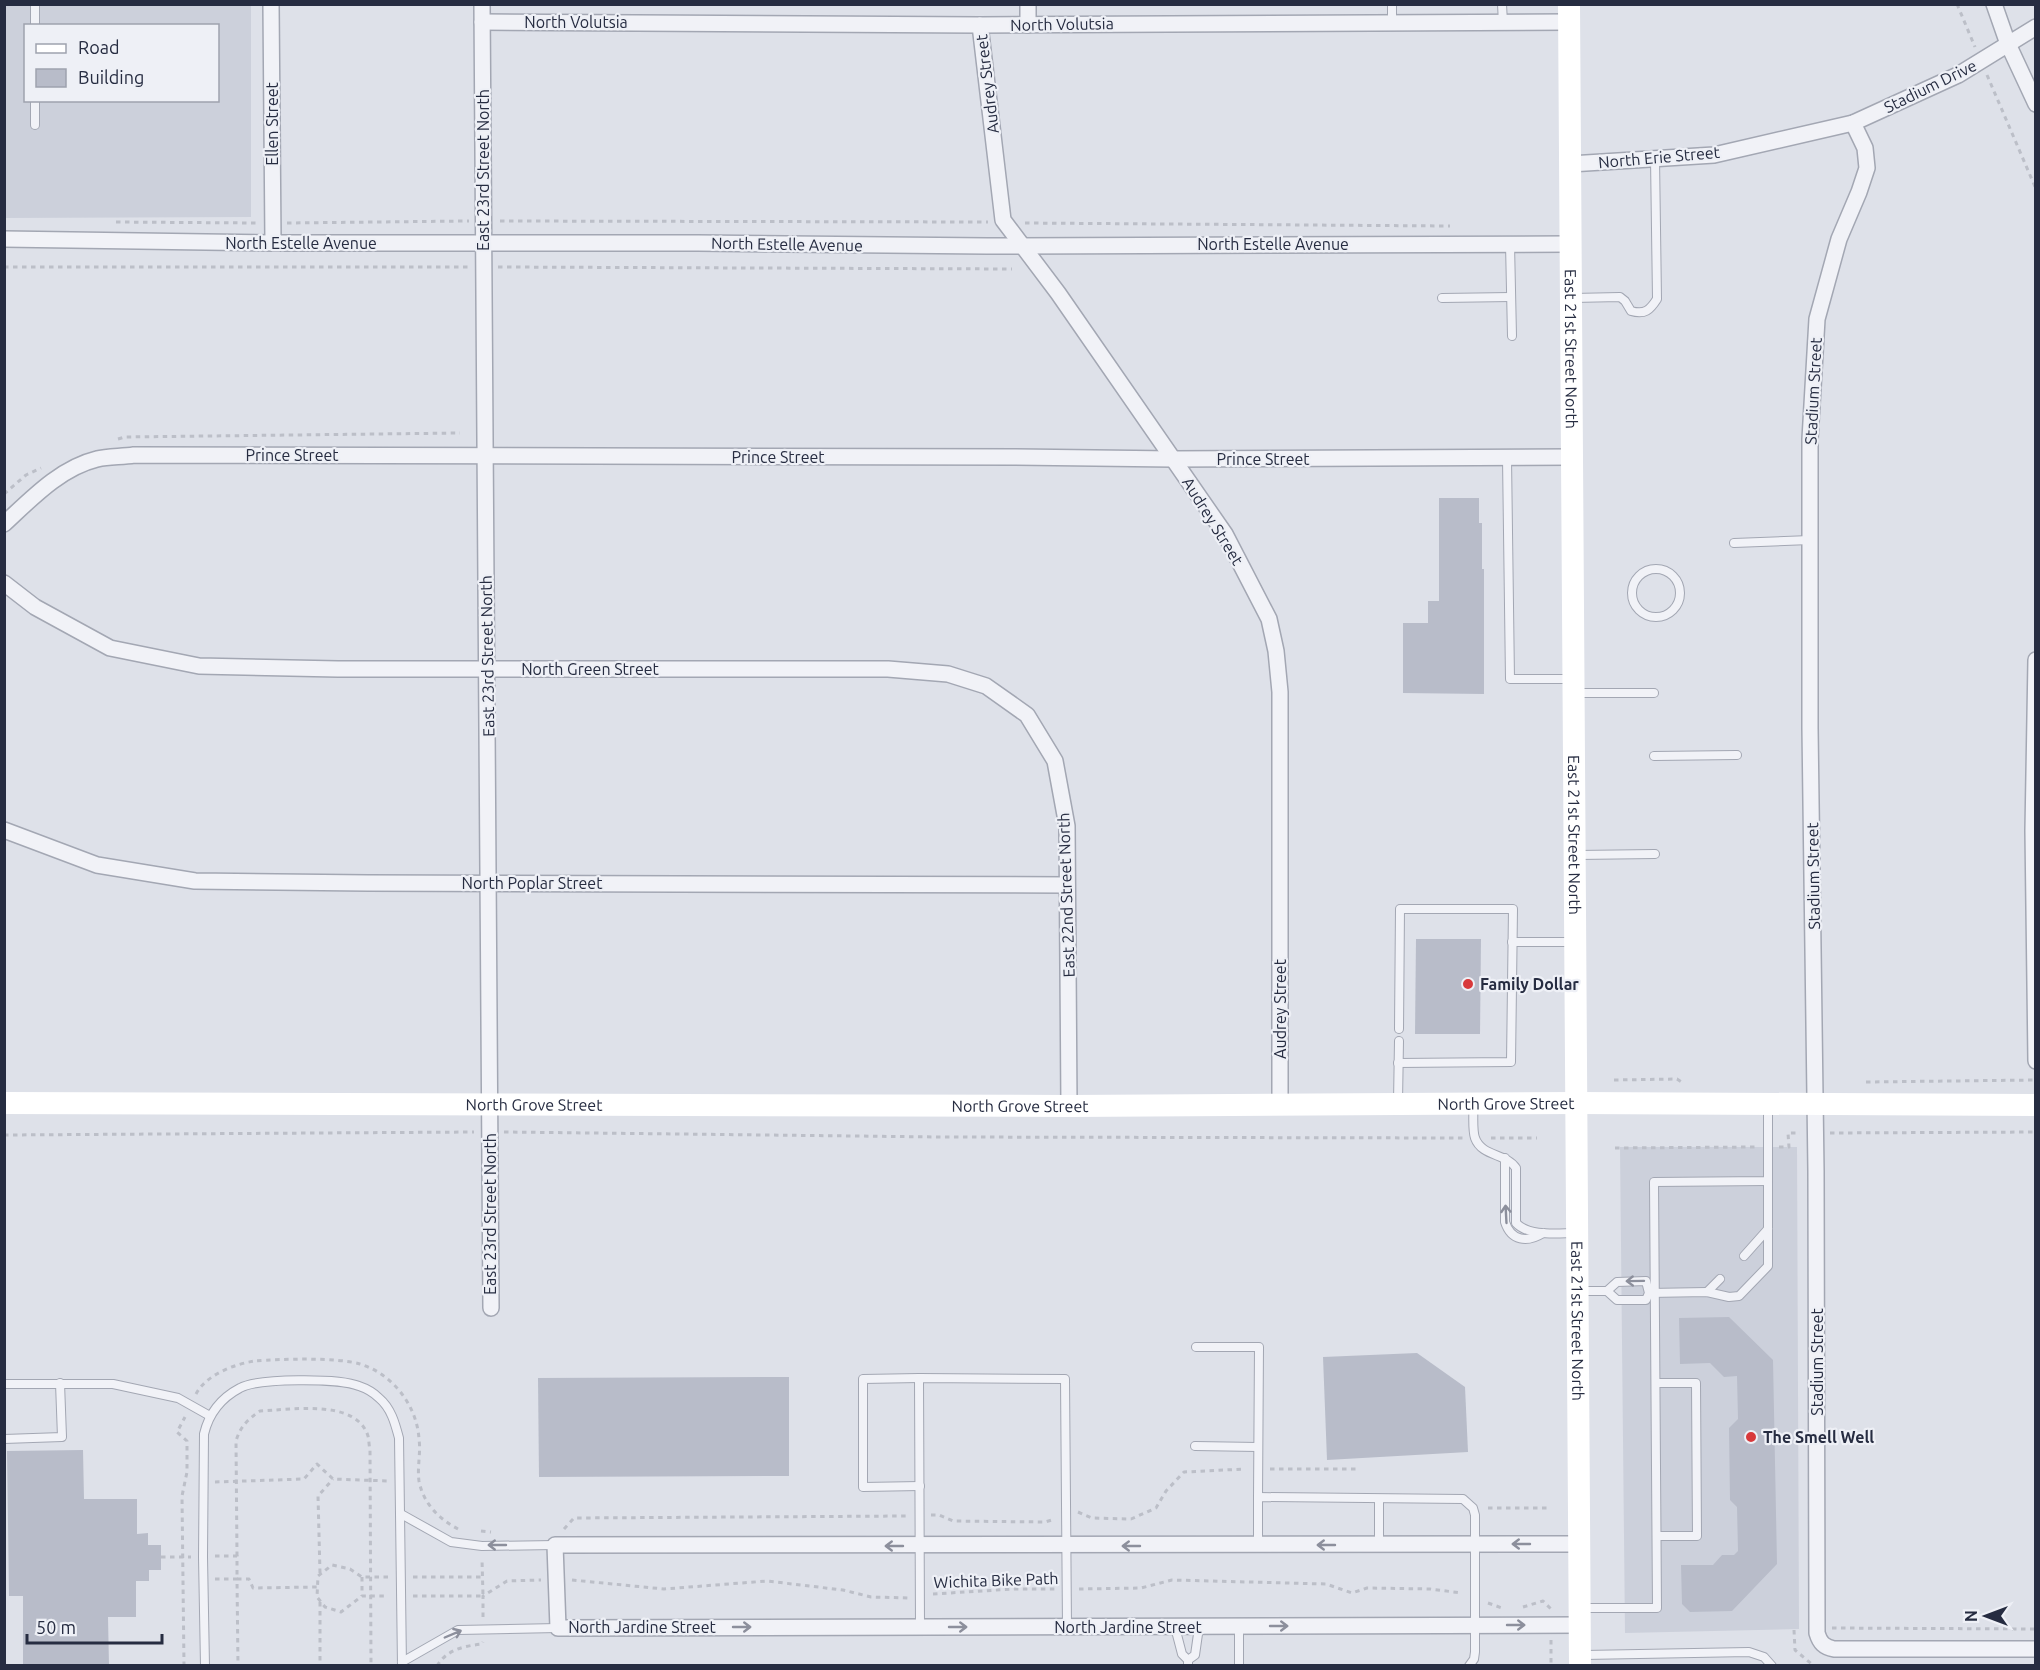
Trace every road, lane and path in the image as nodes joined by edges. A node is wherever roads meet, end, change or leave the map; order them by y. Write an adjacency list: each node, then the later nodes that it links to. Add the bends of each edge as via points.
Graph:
1 (35, 4): 13 (lane)
2 (271, 4): 29 (street, Ellen Street)
3 (482, 4): 10 (street, East 23rd Street North)
4 (1028, 4): 15 (street)
5 (1392, 4): 12 (lane)
6 (1502, 4): 11 (lane)
7 (1957, 4): 18 (path)
8 (1994, 4): 17 (street)
9 (1569, 13): 11 (street, North Volutsia); 24 (street, East 21st Street North)
10 (483, 22): 14 (street, North Volutsia); 26 (street, East 23rd Street North)
11 (1503, 22): 12 (street, North Volutsia)
12 (1392, 23): 15 (street, North Volutsia)
13 (35, 24)
14 (980, 25): 15 (street, North Volutsia); 28 (street, Audrey Street)
15 (1028, 25)
16 (2036, 27): 17 (street, Stadium Drive)
17 (2008, 44): 18 (street, Stadium Drive); 20 (street)
18 (1981, 61): 21 (street, Stadium Drive); 25 (path)
19 (35, 102): 22 (lane)
20 (2036, 104)
21 (1853, 123): 23 (street, North Erie Street, via 1714,155); 49 (street, Stadium Street, via 1865,148 1867,168 1839,239 1817,319 1810,439)
22 (36, 125)
23 (1655, 158): 24 (street, North Erie Street); 42 (lane, via 1657,299 1651,309 1631,311 1620,297)
24 (1570, 164): 35 (street, East 21st Street North)
25 (2036, 189)
26 (483, 221): 28 (path); 29 (path); 33 (street, East 23rd Street North)
27 (110, 222): 29 (path)
28 (1005, 222): 30 (path); 36 (street, Audrey Street)
29 (272, 223): 32 (street, Ellen Street)
30 (1456, 226)
31 (4, 239): 32 (street, North Estelle Avenue)
32 (273, 243): 33 (street, North Estelle Avenue)
33 (483, 244): 36 (street, North Estelle Avenue); 38 (street, East 23rd Street North)
34 (1510, 244): 35 (street, North Estelle Avenue); 36 (street, North Estelle Avenue); 40 (lane)
35 (1570, 244): 42 (street, East 21st Street North)
36 (1022, 245): 47 (street, Audrey Street)
37 (4, 267): 38 (path)
38 (483, 267): 39 (path); 44 (street, East 23rd Street North)
39 (1012, 269)
40 (1511, 297): 41 (lane); 43 (lane)
41 (1442, 298)
42 (1570, 298): 46 (street, East 21st Street North)
43 (1512, 336)
44 (484, 456): 47 (street, Prince Street); 48 (street, Prince Street, via 134,455 96,459 63,474); 54 (street, East 23rd Street North)
45 (1507, 458): 46 (street, Prince Street); 47 (street, Prince Street); 55 (lane, via 1510,679)
46 (1572, 458): 55 (street, East 21st Street North)
47 (1173, 459): 78 (street, Audrey Street, via 1225,534 1269,618 1276,651 1281,756)
48 (4, 524)
49 (1810, 540): 50 (lane); 77 (street, Stadium Street)
50 (1734, 543)
51 (4, 583): 54 (street, North Green Street, via 35,607 110,648 199,666)
52 (1677, 606): 52 (lane, via 1678,583 1667,572 1652,570 1634,584 1636,607 1648,616 1664,616)
53 (2036, 660): 69 (street)
54 (487, 669): 57 (street, North Green Street, via 888,669 948,674 986,686); 63 (street, East 23rd Street North)
55 (1574, 686): 56 (lane); 62 (street, East 21st Street North)
56 (1654, 693)
57 (1009, 702): 64 (street, East 22nd Street North, via 1026,715 1054,761 1067,826)
58 (1737, 755): 59 (lane)
59 (1654, 756)
60 (4, 830): 63 (street, North Poplar Street, via 97,865 195,881)
61 (1655, 854): 62 (lane)
62 (1576, 855): 66 (street, East 21st Street North)
63 (488, 883): 64 (street, North Poplar Street); 73 (street, East 23rd Street North)
64 (1067, 885): 80 (street, East 22nd Street North)
65 (1512, 942): 66 (lane); 67 (lane, via 1513,909 1400,909); 70 (lane, via 1511,1062)
66 (1576, 942): 72 (street, East 21st Street North)
67 (1399, 1029)
68 (1399, 1041): 70 (lane)
69 (2036, 1061)
70 (1398, 1063): 74 (lane)
71 (4, 1103): 73 (street, North Grove Street)
72 (1578, 1103): 75 (street, North Grove Street); 76 (street, North Grove Street); 87 (street, East 21st Street North)
73 (489, 1104): 80 (street, North Grove Street); 81 (street, East 23rd Street North)
74 (1398, 1104): 75 (street, North Grove Street); 78 (street, North Grove Street)
75 (1473, 1104): 83 (lane)
76 (1768, 1104): 77 (street, North Grove Street); 85 (lane)
77 (1815, 1104): 79 (street, North Grove Street); 160 (street, Stadium Street, via 1817,1633 1827,1648)
78 (1280, 1105): 80 (street, North Grove Street)
79 (2036, 1105)
80 (1069, 1106)
81 (489, 1132): 82 (path); 83 (path); 94 (street, East 23rd Street North)
82 (4, 1135)
83 (1475, 1138): 84 (path); 87 (lane, via 1483,1150 1512,1161 1516,1168 1516,1223 1522,1229)
84 (1537, 1138)
85 (1768, 1181): 86 (lane); 93 (lane, via 1654,1182)
86 (1768, 1228): 88 (lane); 92 (lane, via 1768,1266 1747,1289 1739,1296 1729,1297)
87 (1577, 1233): 90 (street, East 21st Street North)
88 (1744, 1256)
89 (1720, 1280): 92 (lane)
90 (1579, 1291): 91 (lane); 121 (street, East 21st Street North)
91 (1607, 1291): 93 (lane, via 1617,1300 1646,1300); 93 (lane, one-way to 91, via 1646,1281 1617,1282)
92 (1707, 1292): 93 (lane)
93 (1652, 1293): 98 (lane)
94 (491, 1308)
95 (1196, 1347): 104 (lane, via 1258,1347)
96 (919, 1378): 112 (lane); 112 (lane, via 863,1379 863,1487); 127 (lane, via 1065,1379)
97 (60, 1383): 99 (lane); 100 (lane, via 113,1384 178,1398); 102 (lane, via 62,1437)
98 (1656, 1383): 120 (lane); 120 (lane, via 1696,1383 1697,1524 1697,1536)
99 (4, 1384)
100 (190, 1405): 101 (lane); 108 (path, via 199,1388 242,1363 345,1361 371,1368 399,1391 415,1415 420,1438); 111 (path, via 177,1432 188,1441)
101 (210, 1416): 107 (lane, via 222,1400 251,1384 337,1382 358,1386 379,1397 391,1411 399,1438); 110 (lane, via 204,1434)
102 (4, 1439)
103 (1195, 1446): 104 (lane)
104 (1258, 1447): 113 (lane)
105 (333, 1479): 106 (path); 109 (path, via 317,1464 304,1479); 133 (path, via 318,1496)
106 (369, 1480): 107 (path); 109 (path, via 368,1435 359,1422 338,1410 314,1409 260,1411 250,1417 236,1441); 169 (path)
107 (400, 1481): 108 (path); 117 (lane)
108 (420, 1481): 119 (path, via 435,1513)
109 (236, 1482): 110 (path); 129 (path)
110 (204, 1483): 111 (path); 132 (lane)
111 (184, 1484): 131 (path)
112 (920, 1486): 126 (lane)
113 (1258, 1497): 114 (lane); 128 (lane)
114 (1379, 1499): 123 (lane); 124 (lane, via 1463,1499 1475,1515)
115 (1488, 1508): 116 (path)
116 (1549, 1508)
117 (401, 1514): 125 (lane, via 451,1542); 164 (lane)
118 (472, 1531): 125 (path, via 481,1531)
119 (463, 1532)
120 (1657, 1536): 147 (lane, via 1657,1608)
121 (1580, 1544): 124 (street, one-way to 124); 147 (street, East 21st Street North)
122 (555, 1545): 125 (lane, one-way to 125); 126 (street, one-way to 122); 137 (street, North Jardine Street)
123 (1379, 1545): 124 (street); 128 (street, one-way to 128)
124 (1475, 1545): 143 (lane)
125 (482, 1546): 141 (path)
126 (921, 1546): 127 (street); 142 (lane)
127 (1066, 1546): 128 (street, one-way to 127); 139 (lane)
128 (1258, 1546)
129 (237, 1556): 132 (path); 136 (path)
130 (161, 1557): 131 (path)
131 (183, 1557): 132 (path); 165 (path)
132 (203, 1557): 166 (lane)
133 (320, 1575)
134 (362, 1577): 140 (path)
135 (214, 1579): 136 (path)
136 (237, 1579): 138 (path, via 249,1579 254,1588); 167 (path)
137 (556, 1580): 141 (path, Wichita Bike Path, via 507,1581); 142 (path, Wichita Bike Path, via 664,1589 767,1581 871,1597); 155 (street, North Jardine Street)
138 (318, 1587)
139 (1066, 1589): 142 (path, Wichita Bike Path); 143 (path, Wichita Bike Path, via 1141,1588 1172,1580 1326,1584 1352,1593 1367,1588 1430,1589); 152 (lane)
140 (362, 1596)
141 (483, 1596): 158 (path)
142 (921, 1596): 149 (lane)
143 (1476, 1598): 145 (path, Wichita Bike Path); 151 (lane)
144 (320, 1600): 168 (path)
145 (1510, 1608)
146 (1520, 1608): 148 (path, via 1543,1601 1551,1608)
147 (1580, 1616): 148 (street, North Jardine Street); 162 (street, East 21st Street North)
148 (1551, 1625): 151 (street, North Jardine Street, one-way to 148); 173 (path)
149 (920, 1626): 152 (street, North Jardine Street, one-way to 152); 155 (street, North Jardine Street, one-way to 149)
150 (1239, 1626): 151 (street, North Jardine Street, one-way to 151); 154 (street, North Jardine Street); 171 (lane)
151 (1475, 1626): 172 (lane, via 1474,1659)
152 (1067, 1627): 153 (street, North Jardine Street)
153 (1175, 1627): 154 (street, North Jardine Street); 163 (lane)
154 (1199, 1627): 163 (lane, via 1195,1655)
155 (558, 1628): 158 (lane)
156 (1830, 1628): 157 (path)
157 (2036, 1629)
158 (483, 1630): 164 (lane, one-way to 158, via 458,1630); 170 (path, via 483,1644 459,1647)
159 (1794, 1630): 175 (path, via 1795,1650)
160 (1890, 1649): 161 (street); 176 (street)
161 (2036, 1649)
162 (1580, 1660): 174 (lane, via 1749,1652 1764,1657)
163 (1188, 1663)
164 (402, 1664)
165 (184, 1665)
166 (206, 1665)
167 (238, 1665)
168 (320, 1665)
169 (371, 1665)
170 (436, 1665)
171 (1239, 1665)
172 (1469, 1665)
173 (1551, 1665)
174 (1772, 1665)
175 (1814, 1665)
176 (1890, 1665)

